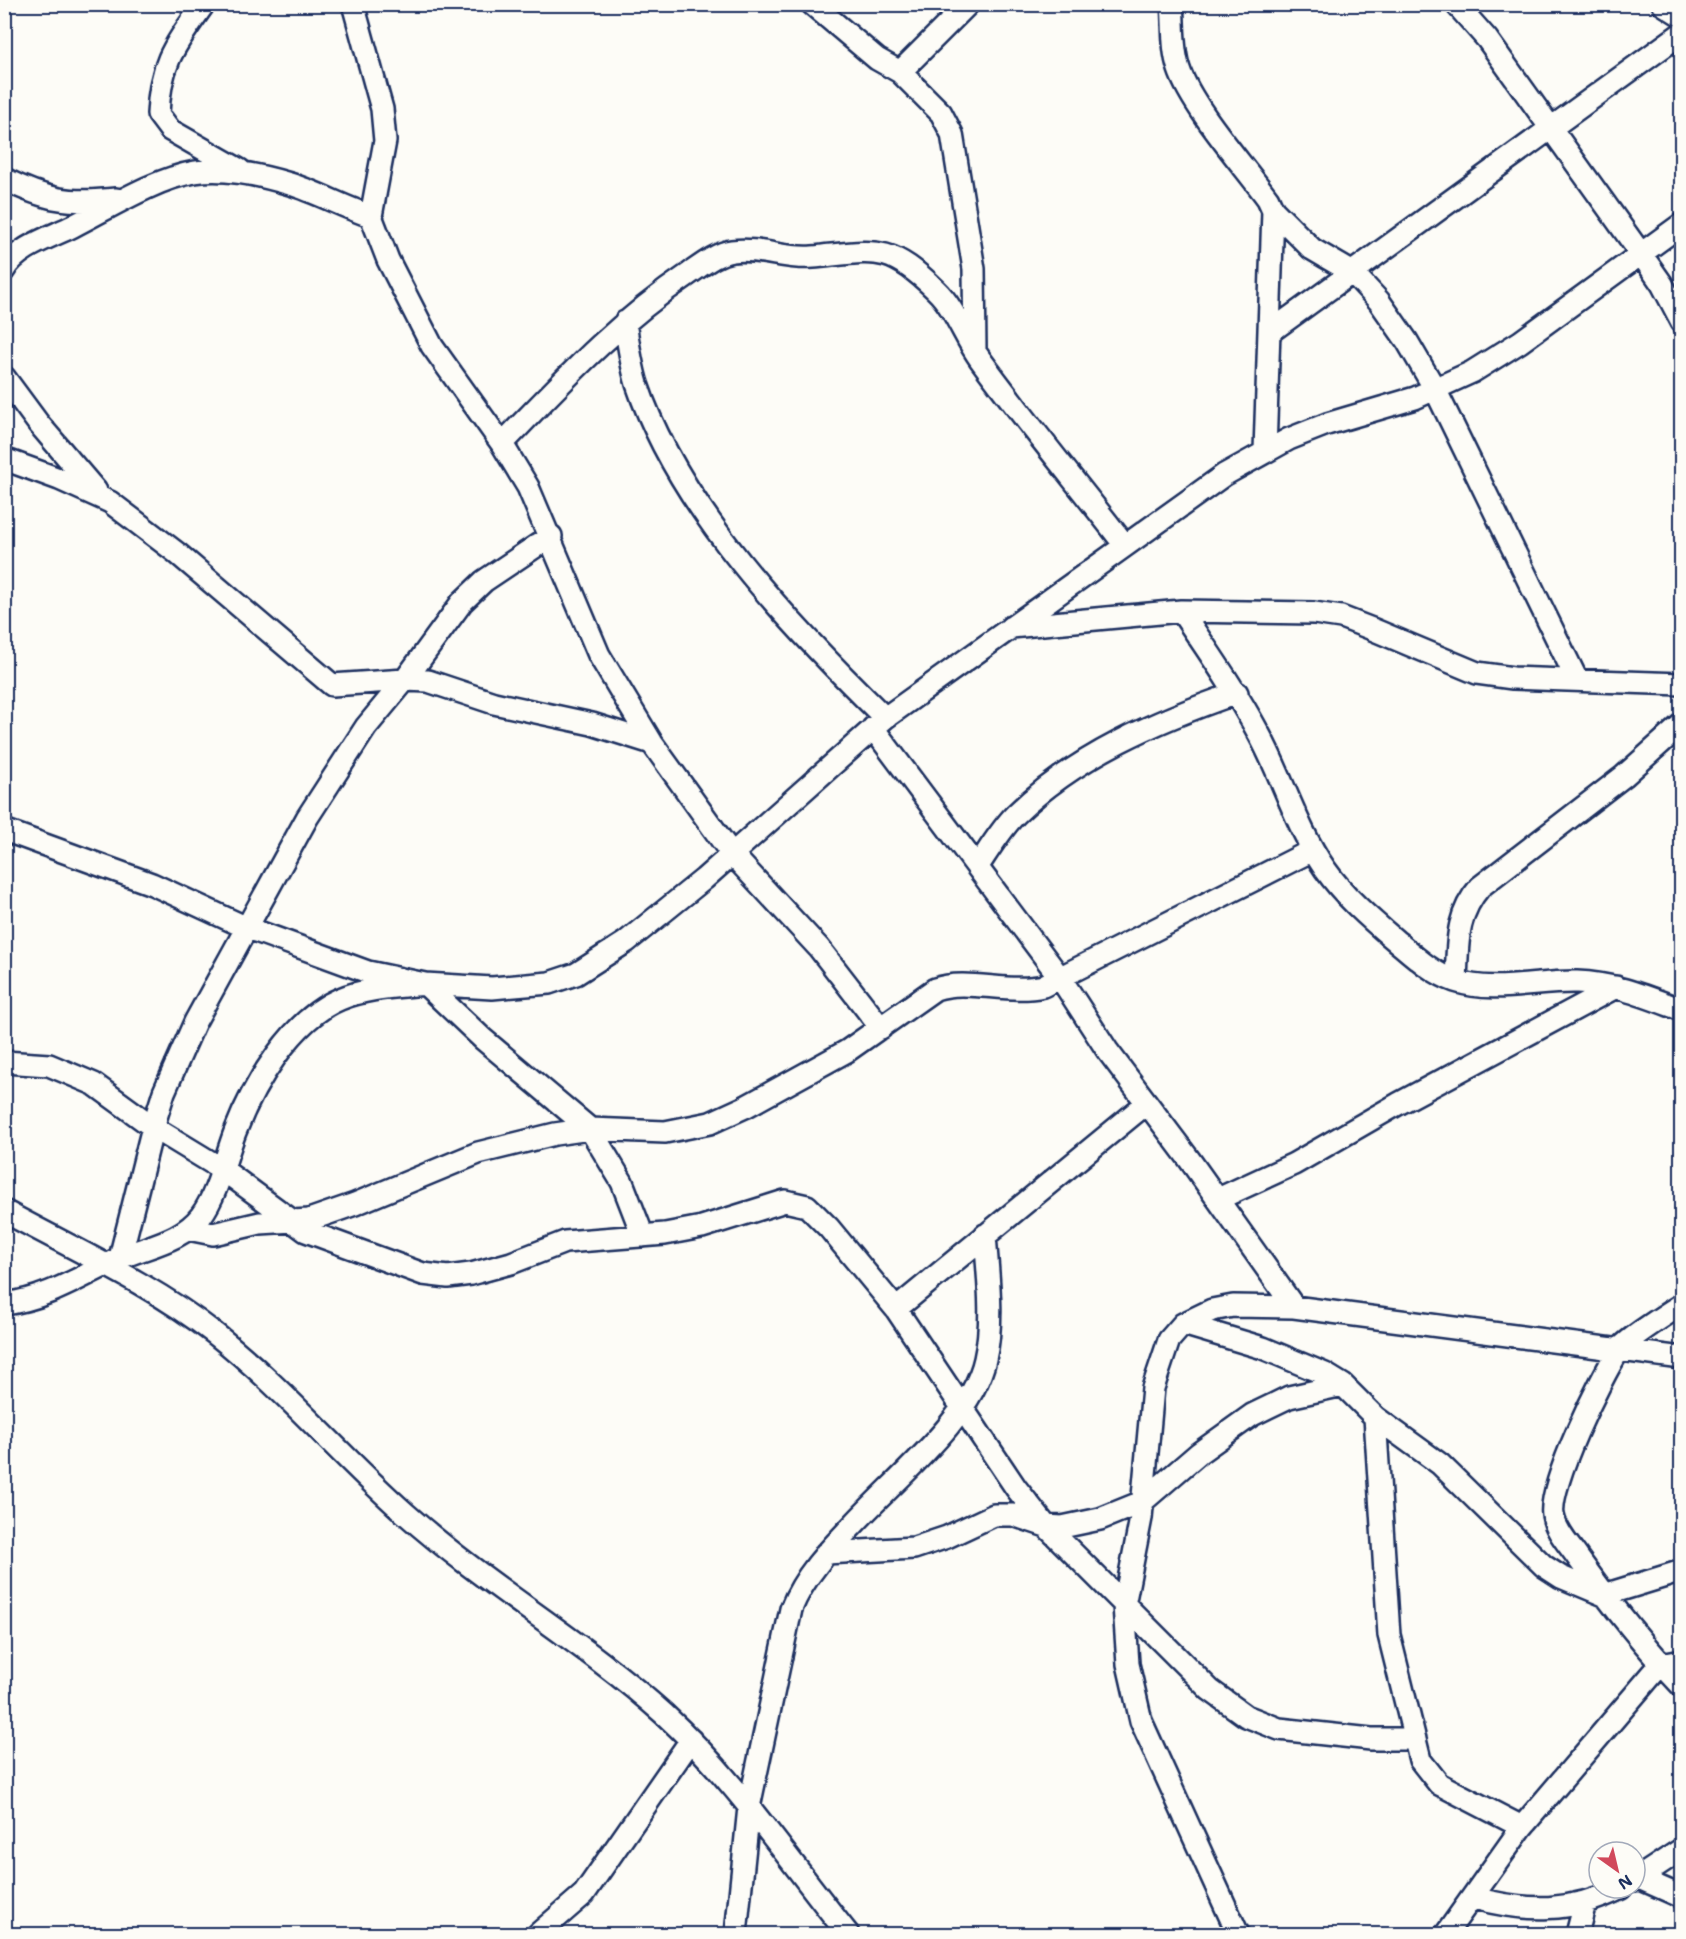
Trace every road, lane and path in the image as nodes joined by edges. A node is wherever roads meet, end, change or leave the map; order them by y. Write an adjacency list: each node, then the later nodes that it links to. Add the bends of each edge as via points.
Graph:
1 (204, 4): 12 (street, via 174,46 163,70 158,114 170,130)
2 (353, 4): 16 (street, via 382,109 385,141)
3 (812, 4): 10 (street, via 878,59)
4 (968, 4): 10 (street)
5 (1172, 4): 15 (street, via 1175,50 1185,83)
6 (1456, 4): 11 (street, via 1487,39)
7 (1663, 4): 8 (street)
8 (1682, 16)
9 (1682, 33): 11 (street)
10 (900, 72): 24 (street, via 941,113 952,134 974,269)
11 (1549, 127): 18 (street); 20 (street)
12 (248, 175): 14 (street, via 223,170 193,172); 16 (street, via 292,184)
13 (4, 179): 14 (street, via 62,201)
14 (126, 198): 19 (street, via 16,256)
15 (1273, 210): 20 (street, via 1312,249); 23 (street)
16 (370, 216): 27 (street, via 387,260 432,346)
17 (1682, 224): 18 (street)
18 (1641, 254): 22 (street); 26 (street, via 1520,342 1472,372)
19 (4, 270)
20 (1353, 273): 23 (street); 26 (street, via 1396,324)
21 (625, 322): 24 (street, via 675,283 730,251 811,258 876,251 897,259 938,291); 27 (street, via 600,342); 39 (street, via 641,394 667,453 688,488 774,602)
22 (1682, 322)
23 (1270, 332): 28 (street)
24 (975, 352): 32 (street)
25 (4, 377): 30 (street)
26 (1435, 389): 28 (street, via 1327,424); 36 (street)
27 (502, 444): 31 (street)
28 (1265, 451): 32 (street)
29 (6, 460): 30 (street)
30 (102, 498): 35 (street, via 177,553 332,685)
31 (551, 536): 35 (street, via 484,581 462,602); 41 (street, via 599,655)
32 (1124, 544): 34 (street)
33 (1181, 611): 34 (street); 36 (street, via 1341,617 1477,673); 38 (street)
34 (1010, 627): 39 (street)
35 (405, 680): 41 (street, via 428,681 494,704 592,724); 46 (street, via 366,727 307,818)
36 (1577, 680): 37 (street)
37 (1682, 684)
38 (1237, 693): 43 (street); 45 (street, via 1172,715 1093,757 1015,815)
39 (879, 723): 44 (street); 45 (street)
40 (1682, 724): 48 (street, via 1624,776 1471,897 1460,919)
41 (652, 743): 44 (street)
42 (4, 830): 46 (street, via 152,884)
43 (1313, 849): 47 (street); 48 (street, via 1343,892 1370,919 1418,960)
44 (731, 853): 49 (street, via 626,942 576,974 516,988); 52 (street, via 819,948)
45 (978, 866): 47 (street)
46 (245, 927): 49 (street, via 368,972); 55 (street, via 195,1022)
47 (1061, 979): 52 (street, via 1026,990 942,987); 54 (street)
48 (1456, 981): 50 (street, via 1498,987 1575,982)
49 (425, 984): 56 (street, via 483,1039); 57 (street, via 377,989 340,999 313,1014 267,1071 238,1124)
50 (1616, 987): 51 (street); 58 (street, via 1294,1164)
51 (1682, 1010)
52 (881, 1028): 56 (street, via 817,1068 710,1123 665,1132)
53 (4, 1062): 55 (street, via 49,1065 94,1084)
54 (1147, 1103): 58 (street); 62 (street)
55 (153, 1126): 57 (street); 64 (street)
56 (590, 1129): 60 (street, via 478,1153 328,1214); 63 (street, via 622,1182)
57 (222, 1169): 60 (street); 61 (street, via 209,1203)
58 (1218, 1199): 67 (street)
59 (4, 1211): 64 (street)
60 (291, 1222): 61 (street, via 260,1223 213,1234); 63 (street, via 380,1260 423,1274 448,1277 511,1263 565,1242)
61 (188, 1229): 64 (street)
62 (985, 1235): 68 (street); 73 (street, via 989,1301 986,1358)
63 (643, 1236): 68 (street, via 702,1227 794,1201 813,1211)
64 (113, 1262): 65 (street, via 36,1299); 83 (street, via 214,1333 407,1515 473,1569 609,1668)
65 (4, 1304)
66 (1682, 1304): 70 (street)
67 (1294, 1306): 69 (street, via 1233,1306 1212,1310); 70 (street)
68 (896, 1309): 73 (street)
69 (1183, 1324): 72 (street, via 1263,1348); 75 (street, via 1168,1340 1153,1389)
70 (1620, 1348): 71 (street); 79 (street, via 1581,1425 1553,1508 1562,1535)
71 (1682, 1358)
72 (1343, 1385): 74 (street); 75 (street, via 1289,1397 1252,1415 1199,1453)
73 (964, 1409): 76 (street); 77 (street)
74 (1375, 1417): 79 (street, via 1440,1464 1544,1566); 84 (street, via 1389,1635)
75 (1142, 1502): 76 (street, via 1083,1524); 80 (street)
76 (1046, 1526): 77 (street, via 1013,1515 994,1515 914,1548); 80 (street)
77 (826, 1553): 85 (street, via 798,1591 792,1610)
78 (1682, 1571): 79 (street)
79 (1604, 1595): 81 (street)
80 (1124, 1605): 84 (street, via 1210,1690 1246,1716 1279,1729 1303,1733); 97 (street, via 1128,1664 1141,1721)
81 (1671, 1662): 82 (street); 86 (street)
82 (1682, 1686)
83 (691, 1740): 85 (street); 94 (street, via 584,1893)
84 (1415, 1740): 86 (street, via 1420,1760 1439,1784)
85 (749, 1807): 95 (street); 96 (street)
86 (1522, 1827): 91 (street)
87 (1682, 1849): 88 (street)
88 (1647, 1872)
89 (1647, 1887): 90 (street)
90 (1682, 1897)
91 (1474, 1898): 93 (street, via 1533,1910); 98 (street)
92 (1592, 1900): 93 (street)
93 (1585, 1903): 99 (street)
94 (538, 1935)
95 (736, 1935)
96 (848, 1935)
97 (1238, 1935)
98 (1446, 1935)
99 (1577, 1935)

